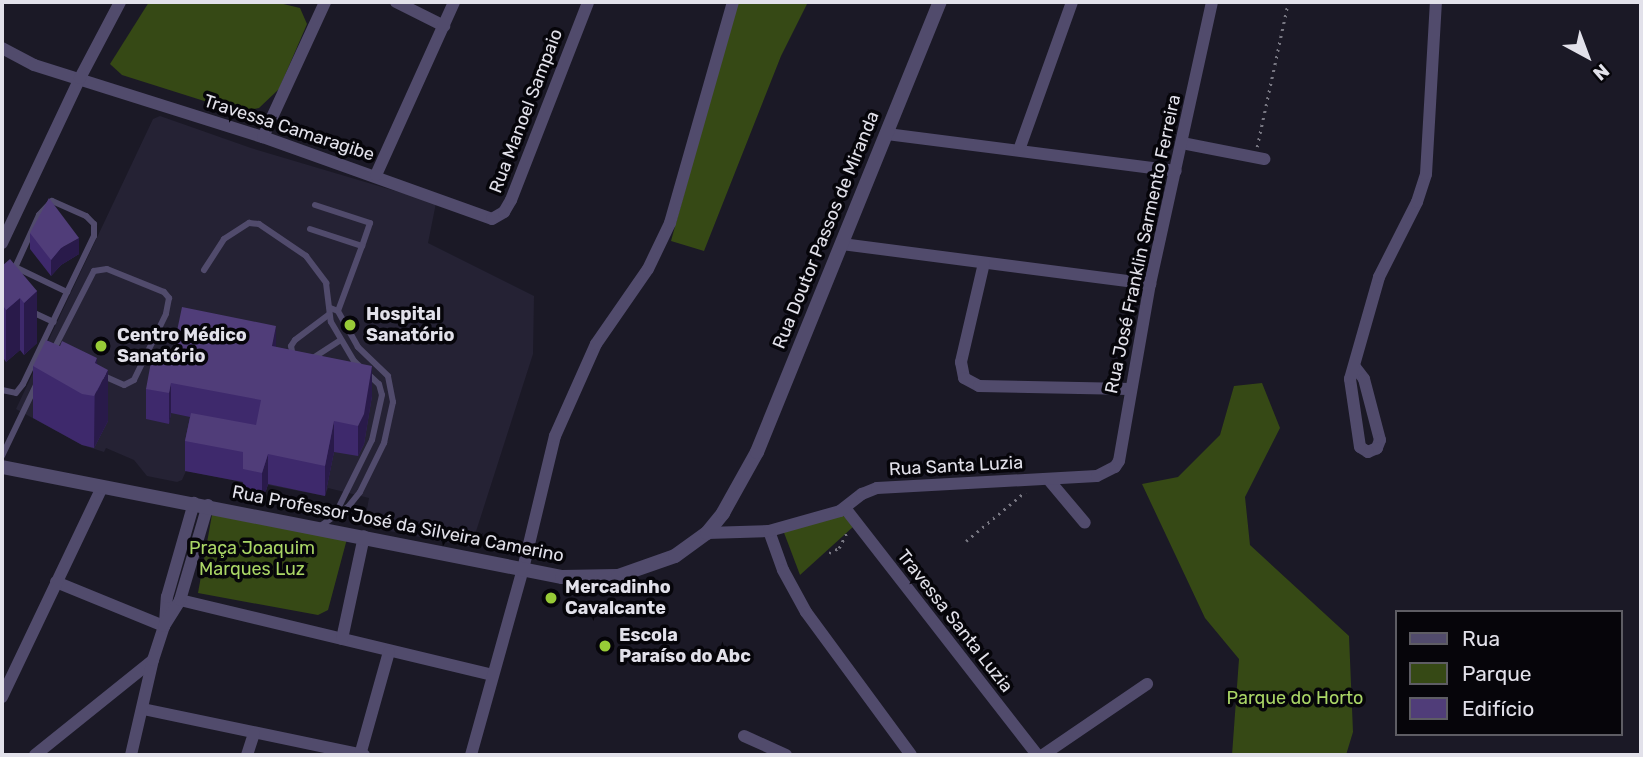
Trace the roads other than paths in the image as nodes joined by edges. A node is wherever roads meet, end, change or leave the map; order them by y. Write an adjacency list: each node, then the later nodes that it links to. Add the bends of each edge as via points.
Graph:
1 (120, 2): 13 (street)
2 (325, 2): 15 (street)
3 (396, 2): 11 (street)
4 (454, 2): 11 (street)
5 (588, 2): 22 (street, Rua Manoel Sampaio, via 511,200 497,218)
6 (733, 2): 60 (street, via 677,204 660,247 596,344 567,405 555,436)
7 (940, 2): 14 (street, Rua Doutor Passos de Miranda)
8 (1072, 2): 17 (street)
9 (1212, 2): 16 (street, Rua José Franklin Sarmento Ferreira)
10 (1436, 2): 41 (street, via 1426,174 1378,277)
11 (444, 26): 20 (street)
12 (2, 48): 13 (street, Travessa Camaragibe, via 34,65)
13 (80, 78): 15 (street, Travessa Camaragibe); 24 (street)
14 (887, 134): 17 (street); 25 (street, Rua Doutor Passos de Miranda)
15 (263, 137): 20 (street, Travessa Camaragibe)
16 (1182, 143): 18 (street); 19 (street, Rua José Franklin Sarmento Ferreira)
17 (1019, 150): 19 (street)
18 (1259, 158)
19 (1175, 172): 31 (street, Rua José Franklin Sarmento Ferreira)
20 (376, 175): 22 (street, Travessa Camaragibe)
21 (315, 205): 26 (lane, via 370,223)
22 (485, 218)
23 (310, 229): 26 (lane)
24 (2, 243)
25 (842, 244): 27 (street); 48 (street, Rua Doutor Passos de Miranda)
26 (362, 246): 35 (lane)
27 (984, 263): 31 (street); 44 (street, via 961,362 964,379 979,386)
28 (15, 267): 30 (lane); 32 (lane); 32 (lane, via 39,215 52,201 58,201 92,220 95,230)
29 (204, 270): 34 (lane, via 224,239 248,223 259,224 306,257 326,283)
30 (11, 277)
31 (1150, 284): 44 (street, Rua José Franklin Sarmento Ferreira)
32 (67, 292): 36 (lane)
33 (23, 307): 36 (lane)
34 (329, 311): 35 (lane); 37 (lane); 37 (lane, via 295,340 290,353 300,360 310,359)
35 (338, 311): 54 (lane, via 358,347 388,376 393,394 376,461 354,502)
36 (54, 322): 45 (lane, via 19,390 12,394)
37 (341, 340): 54 (lane, via 354,361 379,384 382,395 369,449)
38 (53, 352): 39 (lane); 40 (lane); 42 (lane, via 94,271 107,269 168,294 166,314 132,384 124,386)
39 (65, 358)
40 (46, 365)
41 (1354, 366): 41 (street, via 1350,379 1360,447 1368,452 1377,448 1380,440 1364,379)
42 (88, 369)
43 (40, 377): 46 (lane)
44 (1130, 389): 49 (street, Rua José Franklin Sarmento Ferreira, via 1119,461 1107,472)
45 (2, 390)
46 (2, 456)
47 (2, 467): 51 (street, Rua Professor José da Silveira Camerino)
48 (747, 473): 58 (street, Rua Professor José da Silveira Camerino)
49 (1091, 476): 50 (street, Rua Santa Luzia)
50 (1045, 479): 53 (street, Rua Santa Luzia, via 877,488 862,494); 55 (street)
51 (101, 489): 52 (street, Rua Professor José da Silveira Camerino); 61 (street)
52 (201, 504): 56 (street, Rua Professor José da Silveira Camerino); 62 (street); 63 (street, via 167,597)
53 (847, 512): 57 (street, Rua Santa Luzia); 80 (street, Travessa Santa Luzia)
54 (336, 513): 56 (lane)
55 (1085, 523)
56 (319, 527): 59 (street, Rua Professor José da Silveira Camerino)
57 (769, 531): 58 (street, Rua Santa Luzia); 79 (street, via 806,612)
58 (707, 533): 60 (street, Rua Professor José da Silveira Camerino, via 675,556 618,576 562,577)
59 (364, 536): 60 (street, Rua Professor José da Silveira Camerino); 64 (street)
60 (523, 569): 67 (street)
61 (56, 582): 63 (street); 69 (street)
62 (180, 600): 63 (street); 64 (street)
63 (164, 626): 66 (street)
64 (342, 639): 65 (street)
65 (389, 652): 67 (street); 76 (street)
66 (153, 660): 70 (street); 73 (street)
67 (492, 676): 77 (street)
68 (1147, 684): 81 (street)
69 (2, 697)
70 (143, 709): 71 (street); 74 (street)
71 (254, 734): 75 (street); 76 (street)
72 (744, 736): 78 (street)
73 (35, 755)
74 (131, 755)
75 (247, 755)
76 (361, 755)
77 (471, 755)
78 (786, 755)
79 (911, 755)
80 (1037, 755)
81 (1043, 755)

